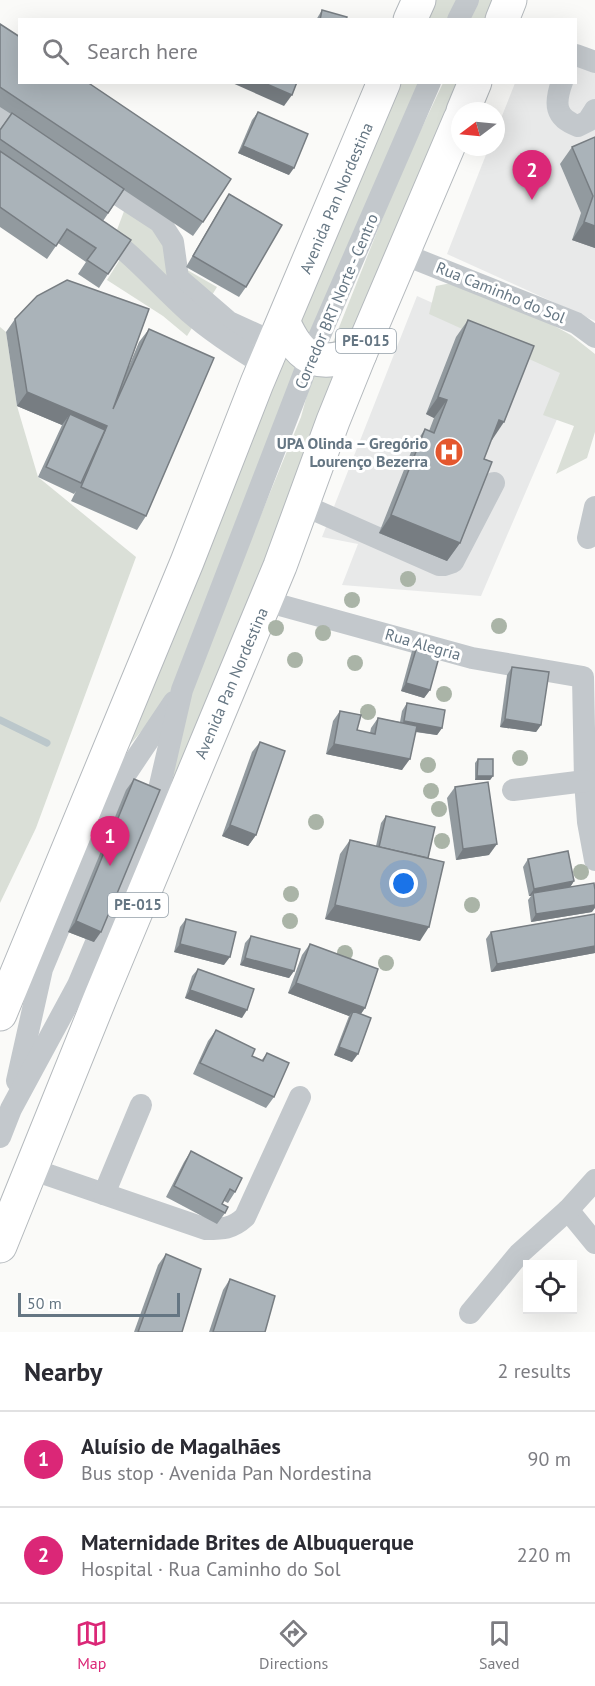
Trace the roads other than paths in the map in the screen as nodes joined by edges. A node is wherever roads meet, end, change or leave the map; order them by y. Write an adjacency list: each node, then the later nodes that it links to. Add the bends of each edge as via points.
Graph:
1 (418, 0): 4 (highway)
2 (468, 0): 5 (street)
3 (510, 0): 6 (highway)
4 (411, 18)
5 (459, 18)
6 (503, 18)
7 (577, 55): 8 (street)
8 (595, 62)
9 (383, 84): 22 (highway, Avenida Pan Nordestina)
10 (429, 84): 24 (street, Corredor BRT Norte - Centro)
11 (475, 84): 13 (highway)
12 (561, 84): 14 (street, via 557,97 566,122 578,126 588,121)
13 (468, 102)
14 (595, 110)
15 (0, 116): 17 (street)
16 (451, 140): 20 (highway, Avenida Pan Nordestina / PE-015)
17 (50, 149)
18 (80, 169): 22 (street, via 159,222 173,242 178,278 229,322)
19 (87, 223): 22 (street, via 125,249 221,338)
20 (403, 254): 21 (street, Rua Caminho do Sol, via 576,323); 23 (highway, Avenida Pan Nordestina / PE-015)
21 (595, 337)
22 (275, 344): 24 (highway, via 291,339); 36 (highway, Avenida Pan Nordestina)
23 (360, 354): 24 (highway, via 339,360); 26 (highway, Avenida Pan Nordestina / PE-015)
24 (310, 358): 31 (street, Corredor BRT Norte - Centro)
25 (494, 483): 26 (street, via 453,562 444,565)
26 (303, 505): 29 (highway, Avenida Pan Nordestina / PE-015)
27 (595, 507): 28 (street)
28 (588, 538)
29 (266, 601): 30 (street, Rua Alegria, via 472,658); 41 (highway, Avenida Pan Nordestina / PE-015)
30 (589, 677): 32 (street, Rua Alegria)
31 (182, 690): 39 (street, Corredor BRT Norte - Centro, via 157,798 78,985); 39 (street, Corredor BRT Norte - Centro, via 119,784 42,969)
32 (585, 781): 33 (street); 34 (street, Rua Alegria)
33 (513, 790)
34 (592, 822): 35 (street, Rua Alegria)
35 (595, 860)
36 (0, 1014)
37 (300, 1096): 43 (street, via 245,1217 237,1224 206,1229)
38 (141, 1105): 43 (street)
39 (11, 1109): 40 (street, Corredor BRT Norte - Centro)
40 (0, 1137)
41 (32, 1169): 43 (street); 46 (highway, Avenida Pan Nordestina / PE-015)
42 (595, 1180): 44 (street)
43 (104, 1194)
44 (568, 1210): 45 (street); 47 (street, via 519,1254)
45 (595, 1243)
46 (0, 1246)
47 (470, 1312)

